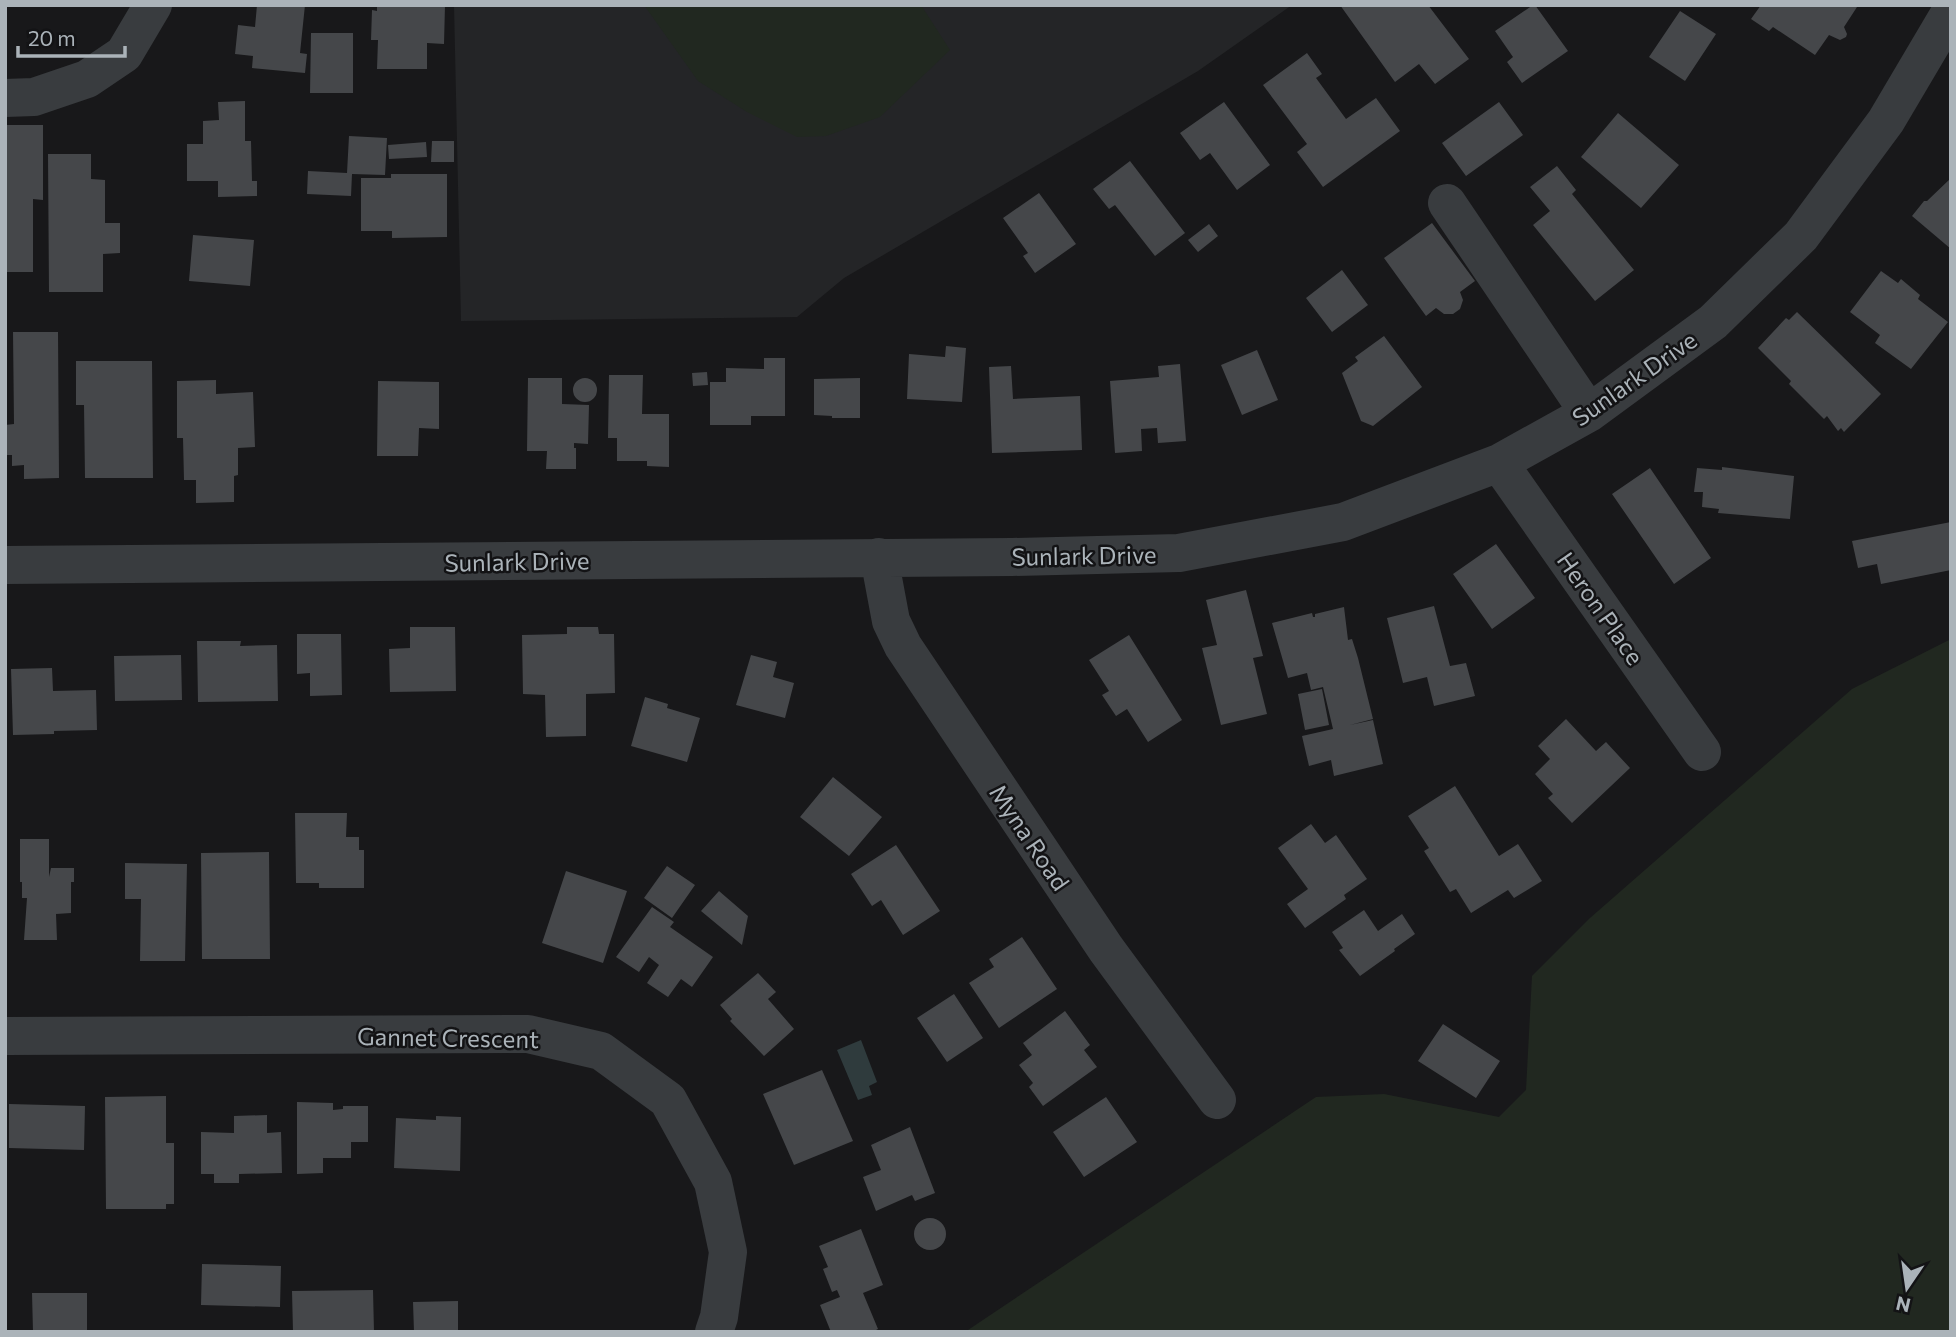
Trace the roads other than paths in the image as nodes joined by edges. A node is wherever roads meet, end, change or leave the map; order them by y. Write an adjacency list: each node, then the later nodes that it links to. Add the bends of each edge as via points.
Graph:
1 (153, 5): 3 (street, via 124,54 87,79 34,97)
2 (1951, 11): 5 (street, Sunlark Drive, via 1886,121 1801,236 1713,322)
3 (5, 98)
4 (1447, 203): 5 (street)
5 (1590, 413): 6 (street, Sunlark Drive)
6 (1499, 463): 7 (street, Sunlark Drive, via 1343,522 1179,553); 9 (street, Heron Place)
7 (879, 557): 8 (street, Sunlark Drive); 11 (street, Myna Road, via 891,621 903,646 1106,949)
8 (5, 565)
9 (1702, 752)
10 (5, 1036): 12 (street, Gannet Crescent, via 528,1034 601,1051 668,1100 713,1182 728,1252)
11 (1217, 1100)
12 (713, 1332)

